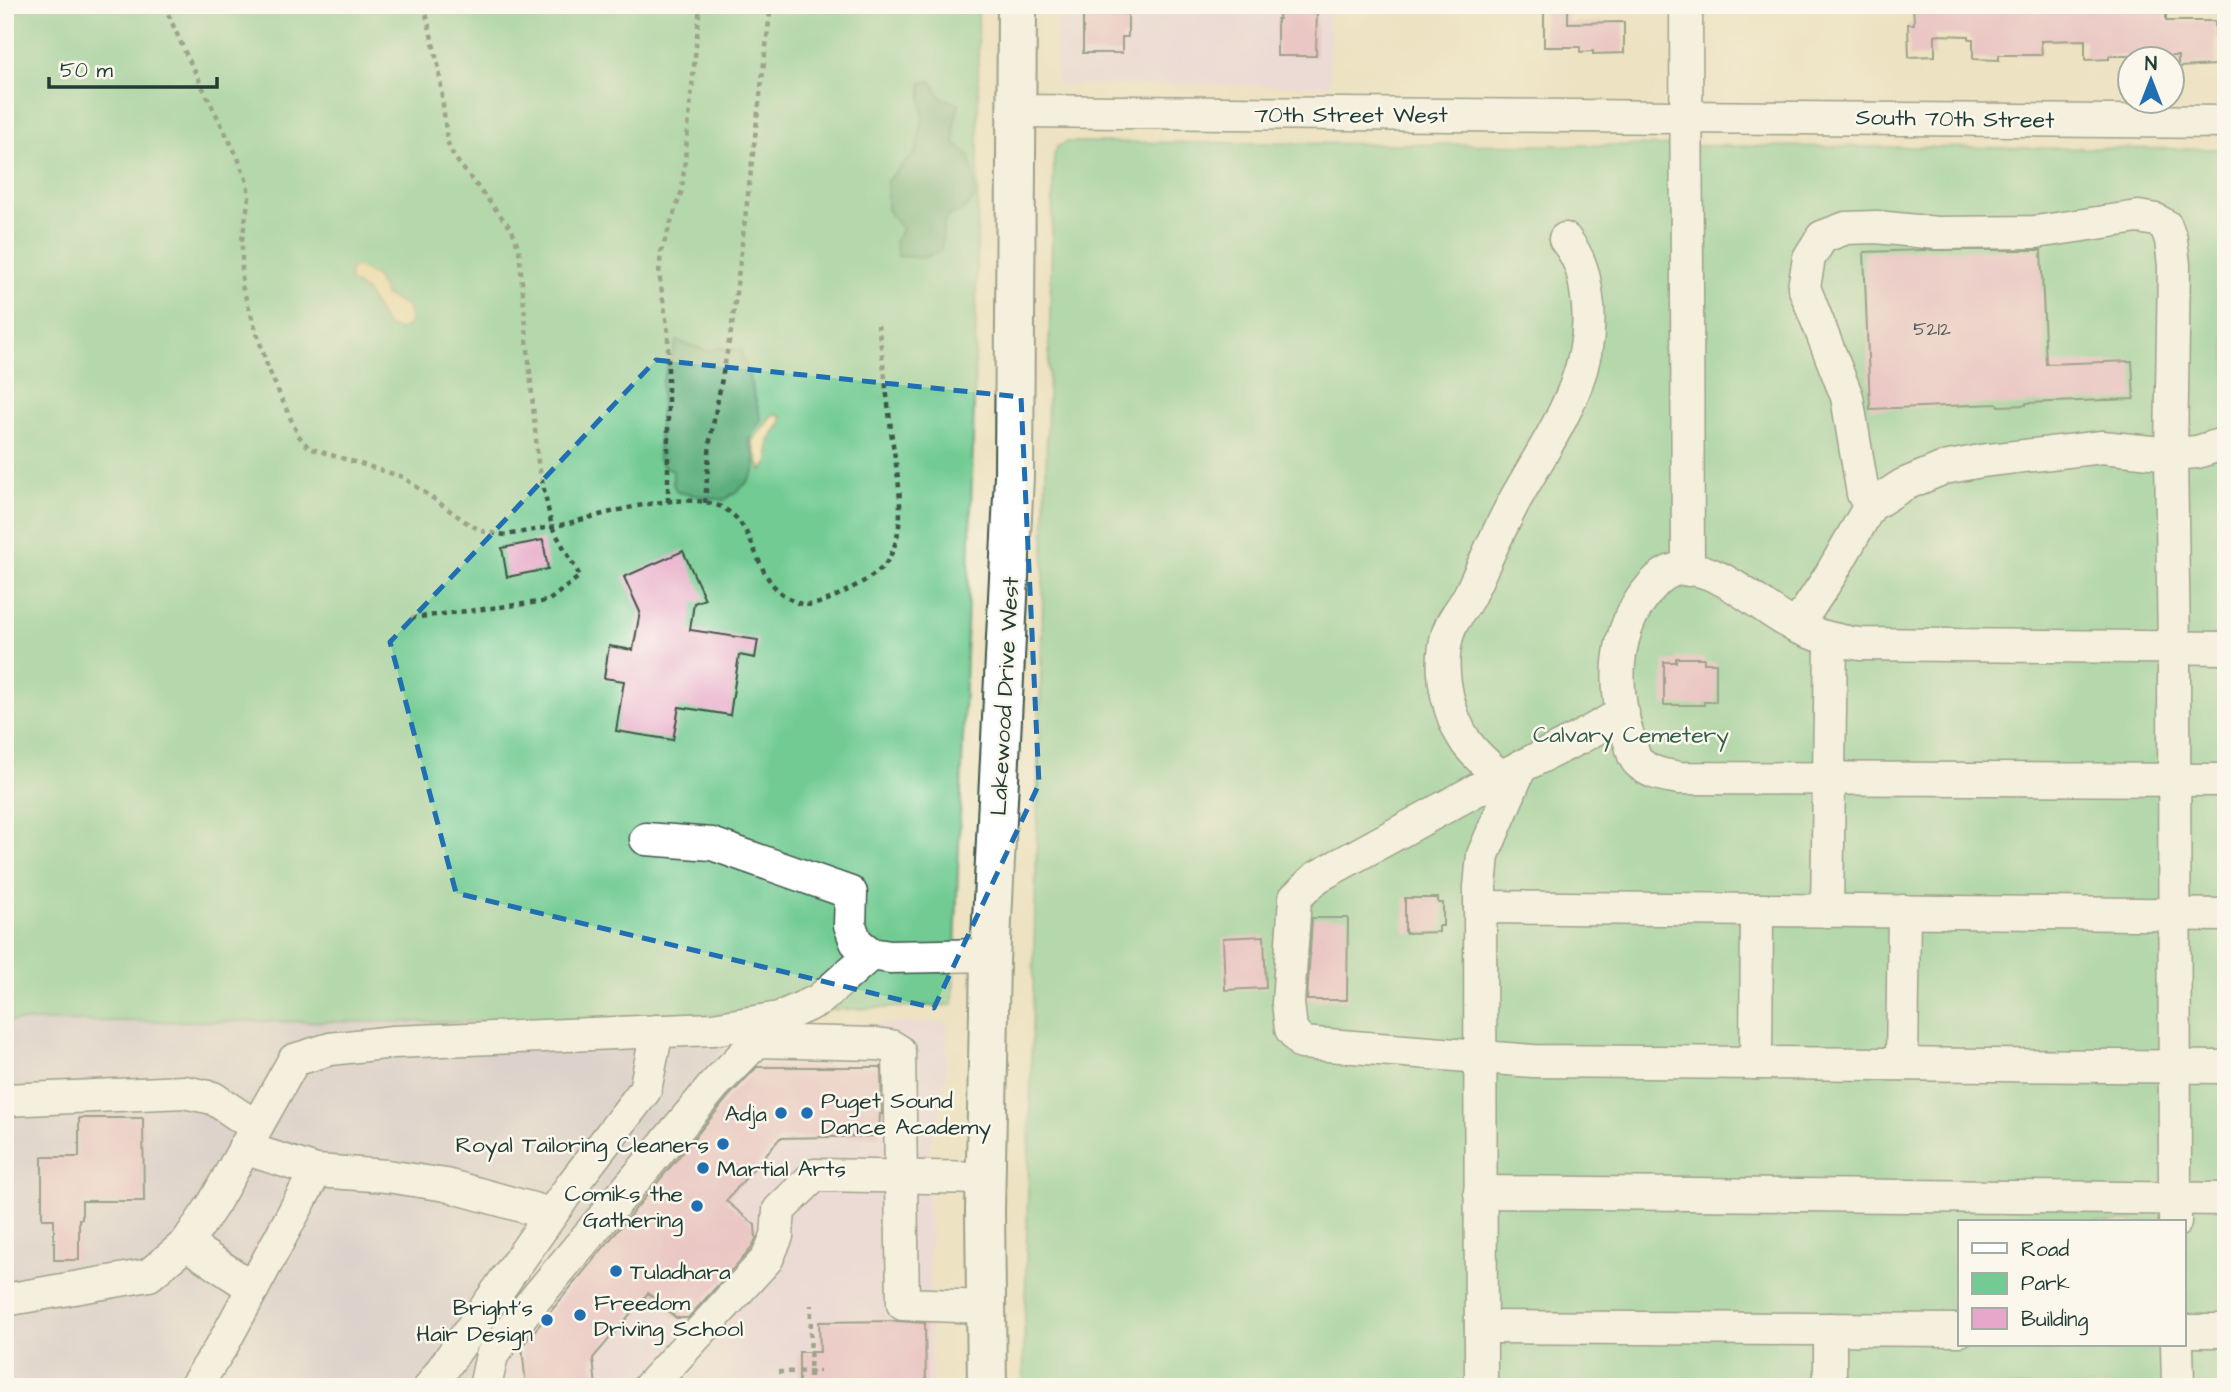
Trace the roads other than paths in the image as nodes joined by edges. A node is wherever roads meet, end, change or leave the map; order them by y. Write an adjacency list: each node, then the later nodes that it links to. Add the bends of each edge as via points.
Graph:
1 (1017, 5): 3 (main road, Lakewood Drive West)
2 (1686, 5): 4 (street)
3 (1018, 111): 4 (street, 70th Street West); 28 (main road, Lakewood Drive West, via 1014,476)
4 (1685, 116): 5 (street, South 70th Street); 10 (street)
5 (2226, 122)
6 (1565, 239): 16 (street, via 1577,255 1585,279 1589,308 1583,366 1559,423 1514,501 1467,600 1452,619 1445,646 1445,680 1453,715 1467,743)
7 (2226, 443): 8 (street)
8 (2171, 454): 9 (street, via 2102,447 1981,461 1944,468 1903,485); 9 (street, via 2174,265 2166,226 2138,217 2036,232 1846,228 1822,237 1809,258 1804,287 1847,397 1863,494); 13 (street)
9 (1870, 506): 11 (street)
10 (1688, 570): 11 (street, via 1706,572 1726,582); 15 (street, via 1669,572 1654,582 1629,621 1618,655)
11 (1796, 627): 12 (street)
12 (1831, 640): 13 (street, via 1860,645); 17 (street)
13 (2174, 648): 14 (street); 18 (street)
14 (2226, 648)
15 (1623, 713): 16 (street); 17 (street, via 1636,761 1651,773 1679,778)
16 (1511, 772): 21 (street, via 1483,855); 32 (street, via 1317,877 1296,898 1292,926 1288,1003 1291,1030 1301,1043)
17 (1828, 779): 18 (street); 23 (street)
18 (2174, 779): 19 (street); 25 (street)
19 (2226, 779)
20 (646, 839): 27 (street, via 712,844 851,893 850,925 856,942)
21 (1480, 907): 22 (street); 32 (street)
22 (1757, 910): 23 (street); 33 (street)
23 (1827, 911): 24 (street)
24 (1904, 911): 25 (street); 34 (street)
25 (2174, 914): 26 (street); 35 (street)
26 (2226, 915)
27 (871, 954): 28 (street); 29 (street, via 819,1000)
28 (990, 955): 41 (main road, Lakewood Drive West)
29 (779, 1018): 30 (street, via 713,1030); 31 (street)
30 (657, 1031): 38 (street, via 393,1042 330,1049 294,1060); 45 (street, via 645,1090)
31 (757, 1041): 40 (street, via 876,1044 899,1051); 58 (street, via 715,1084 525,1311 492,1355)
32 (1480, 1057): 33 (street); 42 (street)
33 (1756, 1063): 34 (street)
34 (1902, 1064): 35 (street)
35 (2175, 1066): 36 (street); 44 (street)
36 (2226, 1067)
37 (5, 1100): 38 (street, via 184,1092 214,1098)
38 (250, 1138): 39 (street); 46 (street)
39 (316, 1171): 45 (street, via 387,1175 446,1185); 47 (street)
40 (902, 1177): 41 (street); 49 (street, via 903,1304); 59 (street, via 815,1175 779,1210 778,1236 767,1259)
41 (986, 1178): 49 (main road, Lakewood Drive West)
42 (1480, 1192): 44 (street); 50 (street)
43 (2226, 1199): 44 (street)
44 (2175, 1210)
45 (551, 1214): 57 (street)
46 (186, 1244): 47 (street); 48 (street, via 149,1275)
47 (253, 1288): 56 (street)
48 (5, 1300)
49 (986, 1307): 60 (main road, Lakewood Drive West)
50 (1481, 1326): 51 (street); 61 (street)
51 (1830, 1329): 52 (street); 62 (street)
52 (1958, 1330)
53 (2186, 1331): 54 (street)
54 (2226, 1331)
55 (2177, 1346): 63 (street)
56 (195, 1387)
57 (430, 1387)
58 (485, 1387)
59 (649, 1387)
60 (987, 1387)
61 (1481, 1387)
62 (1830, 1387)
63 (2178, 1387)

